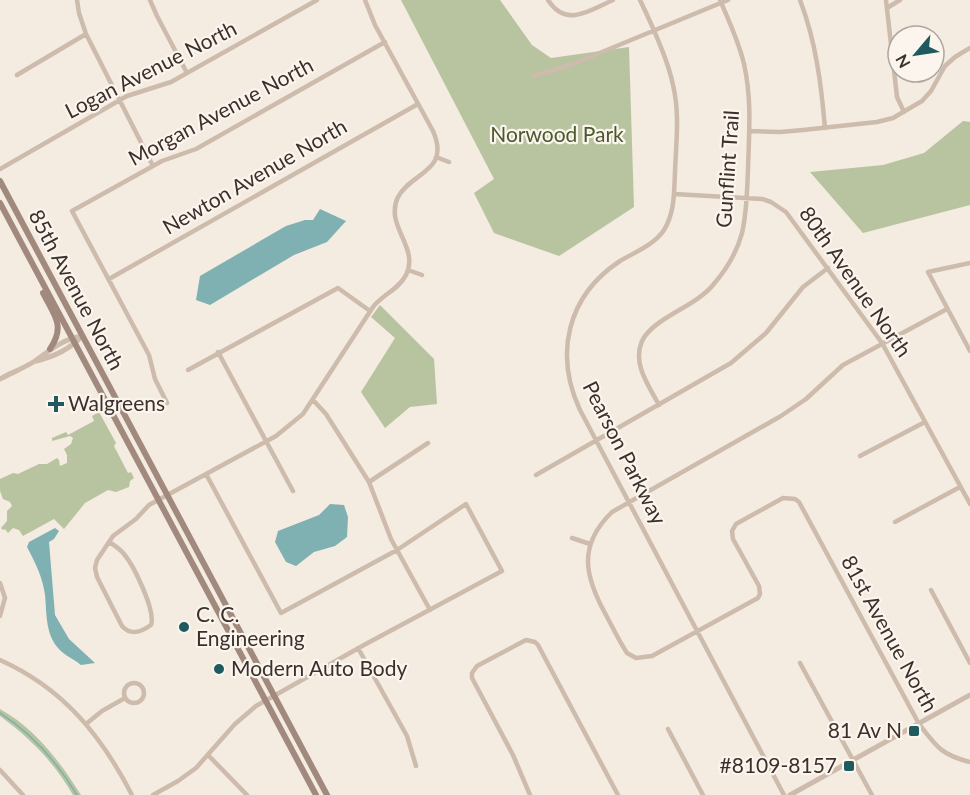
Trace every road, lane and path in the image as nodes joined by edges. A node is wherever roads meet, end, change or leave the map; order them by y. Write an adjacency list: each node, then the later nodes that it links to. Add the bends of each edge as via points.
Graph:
1 (76, 0): 15 (street)
2 (150, 0): 18 (street)
3 (317, 0): 18 (street, Logan Avenue North)
4 (365, 0): 16 (street)
5 (548, 0): 6 (street, via 558,12 570,16)
6 (613, 0)
7 (640, 0): 14 (street, Pearson Parkway)
8 (728, 0): 12 (street)
9 (800, 0): 24 (street, via 818,61)
10 (886, 0): 13 (street)
11 (900, 0): 13 (street)
12 (721, 2): 14 (street); 25 (street, Gunflint Trail, via 745,67)
13 (887, 8): 23 (street, via 897,97)
14 (653, 31): 20 (street); 31 (street, Pearson Parkway, via 670,71 676,103)
15 (86, 34): 19 (street); 21 (street)
16 (385, 42): 22 (street); 28 (street, Morgan Avenue North, via 196,149)
17 (970, 48): 23 (street, via 950,61 927,96)
18 (187, 73): 21 (street, Logan Avenue North)
19 (17, 75)
20 (534, 76)
21 (119, 101): 28 (street); 29 (street, Logan Avenue North)
22 (418, 104): 26 (street, via 433,131); 39 (street, Newton Avenue North)
23 (904, 112): 24 (street, via 885,120)
24 (825, 128): 25 (street)
25 (750, 131): 32 (street, Gunflint Trail)
26 (436, 158): 27 (street); 37 (street, via 427,173 404,188 396,203 395,221 409,251)
27 (449, 162)
28 (153, 166): 39 (street, Morgan Avenue North, via 72,212)
29 (0, 170)
30 (0, 182): 43 (main road, 85th Avenue North)
31 (674, 194): 32 (street, 80th Avenue North); 57 (street, Pearson Parkway, via 672,212 663,232 596,280 572,320 567,350 569,380)
32 (747, 197): 36 (street, 80th Avenue North, via 771,202 786,212); 55 (street, Gunflint Trail, via 742,234 725,269 703,296 657,324 642,343 640,367)
33 (0, 203): 34 (main road, 85th Avenue North)
34 (24, 249): 45 (main road, 85th Avenue North); 47 (main road, via 58,323 58,334)
35 (970, 263): 40 (street, via 928,272)
36 (828, 268): 46 (street, 80th Avenue North); 55 (street, via 802,287 766,333 743,354)
37 (408, 270): 38 (street); 41 (street, via 403,281)
38 (422, 275)
39 (109, 279): 54 (street, via 149,355)
40 (947, 309): 44 (street); 46 (street)
41 (370, 311): 49 (street, via 338,288); 53 (street)
42 (970, 335): 44 (street)
43 (82, 336): 45 (street); 66 (main road, 85th Avenue North)
44 (962, 336): 48 (street)
45 (73, 341): 47 (street); 50 (street, via 48,358); 67 (main road, 85th Avenue North)
46 (882, 343): 56 (street, 80th Avenue North); 68 (street, via 843,365 781,416)
47 (50, 349): 50 (street)
48 (970, 351)
49 (218, 352): 51 (street); 58 (street)
50 (34, 361): 52 (street)
51 (188, 369)
52 (0, 379)
53 (313, 400): 58 (street, via 295,422); 63 (street)
54 (167, 403)
55 (659, 405): 57 (street)
56 (925, 422): 60 (street); 64 (street, 80th Avenue North)
57 (596, 441): 62 (street); 68 (street, Pearson Parkway)
58 (265, 442): 61 (street); 65 (street)
59 (428, 443): 63 (street)
60 (860, 456)
61 (206, 474): 66 (street); 74 (street, via 281,613)
62 (536, 475)
63 (369, 482): 74 (street)
64 (960, 487): 69 (street, 80th Avenue North); 70 (street)
65 (293, 491)
66 (167, 497): 67 (street); 85 (main road, 85th Avenue North)
67 (158, 501): 72 (street); 87 (main road, 85th Avenue North)
68 (628, 501): 73 (street, via 604,520); 79 (street, Pearson Parkway)
69 (970, 504)
70 (895, 522)
71 (572, 538): 73 (street)
72 (109, 542): 72 (street, via 97,560 95,572 122,626 129,632 140,631 151,625 152,614 129,562)
73 (591, 544): 79 (street, via 591,585 631,656 652,656)
74 (397, 550): 77 (street); 77 (street, via 466,504 502,571)
75 (0, 583): 78 (street, via 5,598)
76 (931, 590): 83 (street)
77 (430, 610): 80 (street)
78 (0, 616)
79 (698, 631): 89 (street, 81st Avenue North, via 760,594 733,539 733,527 783,498 790,498 799,502); 105 (street, Pearson Parkway)
80 (358, 648): 85 (street); 94 (street, via 407,735)
81 (0, 660): 88 (street, via 46,687)
82 (800, 663): 92 (street)
83 (970, 663)
84 (970, 695): 89 (street)
85 (274, 696): 87 (street); 101 (main road, 85th Avenue North)
86 (125, 698): 86 (street, via 128,685 137,683 142,687 143,698 138,702 131,703); 88 (street)
87 (266, 701): 91 (street, via 235,724); 100 (main road, 85th Avenue North)
88 (86, 724): 97 (street)
89 (918, 724): 92 (street); 93 (street, 81st Avenue North, via 939,750)
90 (668, 729): 104 (street)
91 (209, 756): 98 (street, via 190,773); 99 (street)
92 (853, 760): 106 (street); 107 (street)
93 (970, 762)
94 (416, 766)
95 (0, 770): 96 (street)
96 (23, 795)
97 (132, 795)
98 (153, 795)
99 (247, 795)
100 (316, 795)
101 (327, 795)
102 (530, 795): 103 (street, via 472,673 477,666 522,641 531,640 538,645)
103 (618, 795)
104 (703, 795)
105 (784, 795)
106 (790, 795)
107 (872, 795)

